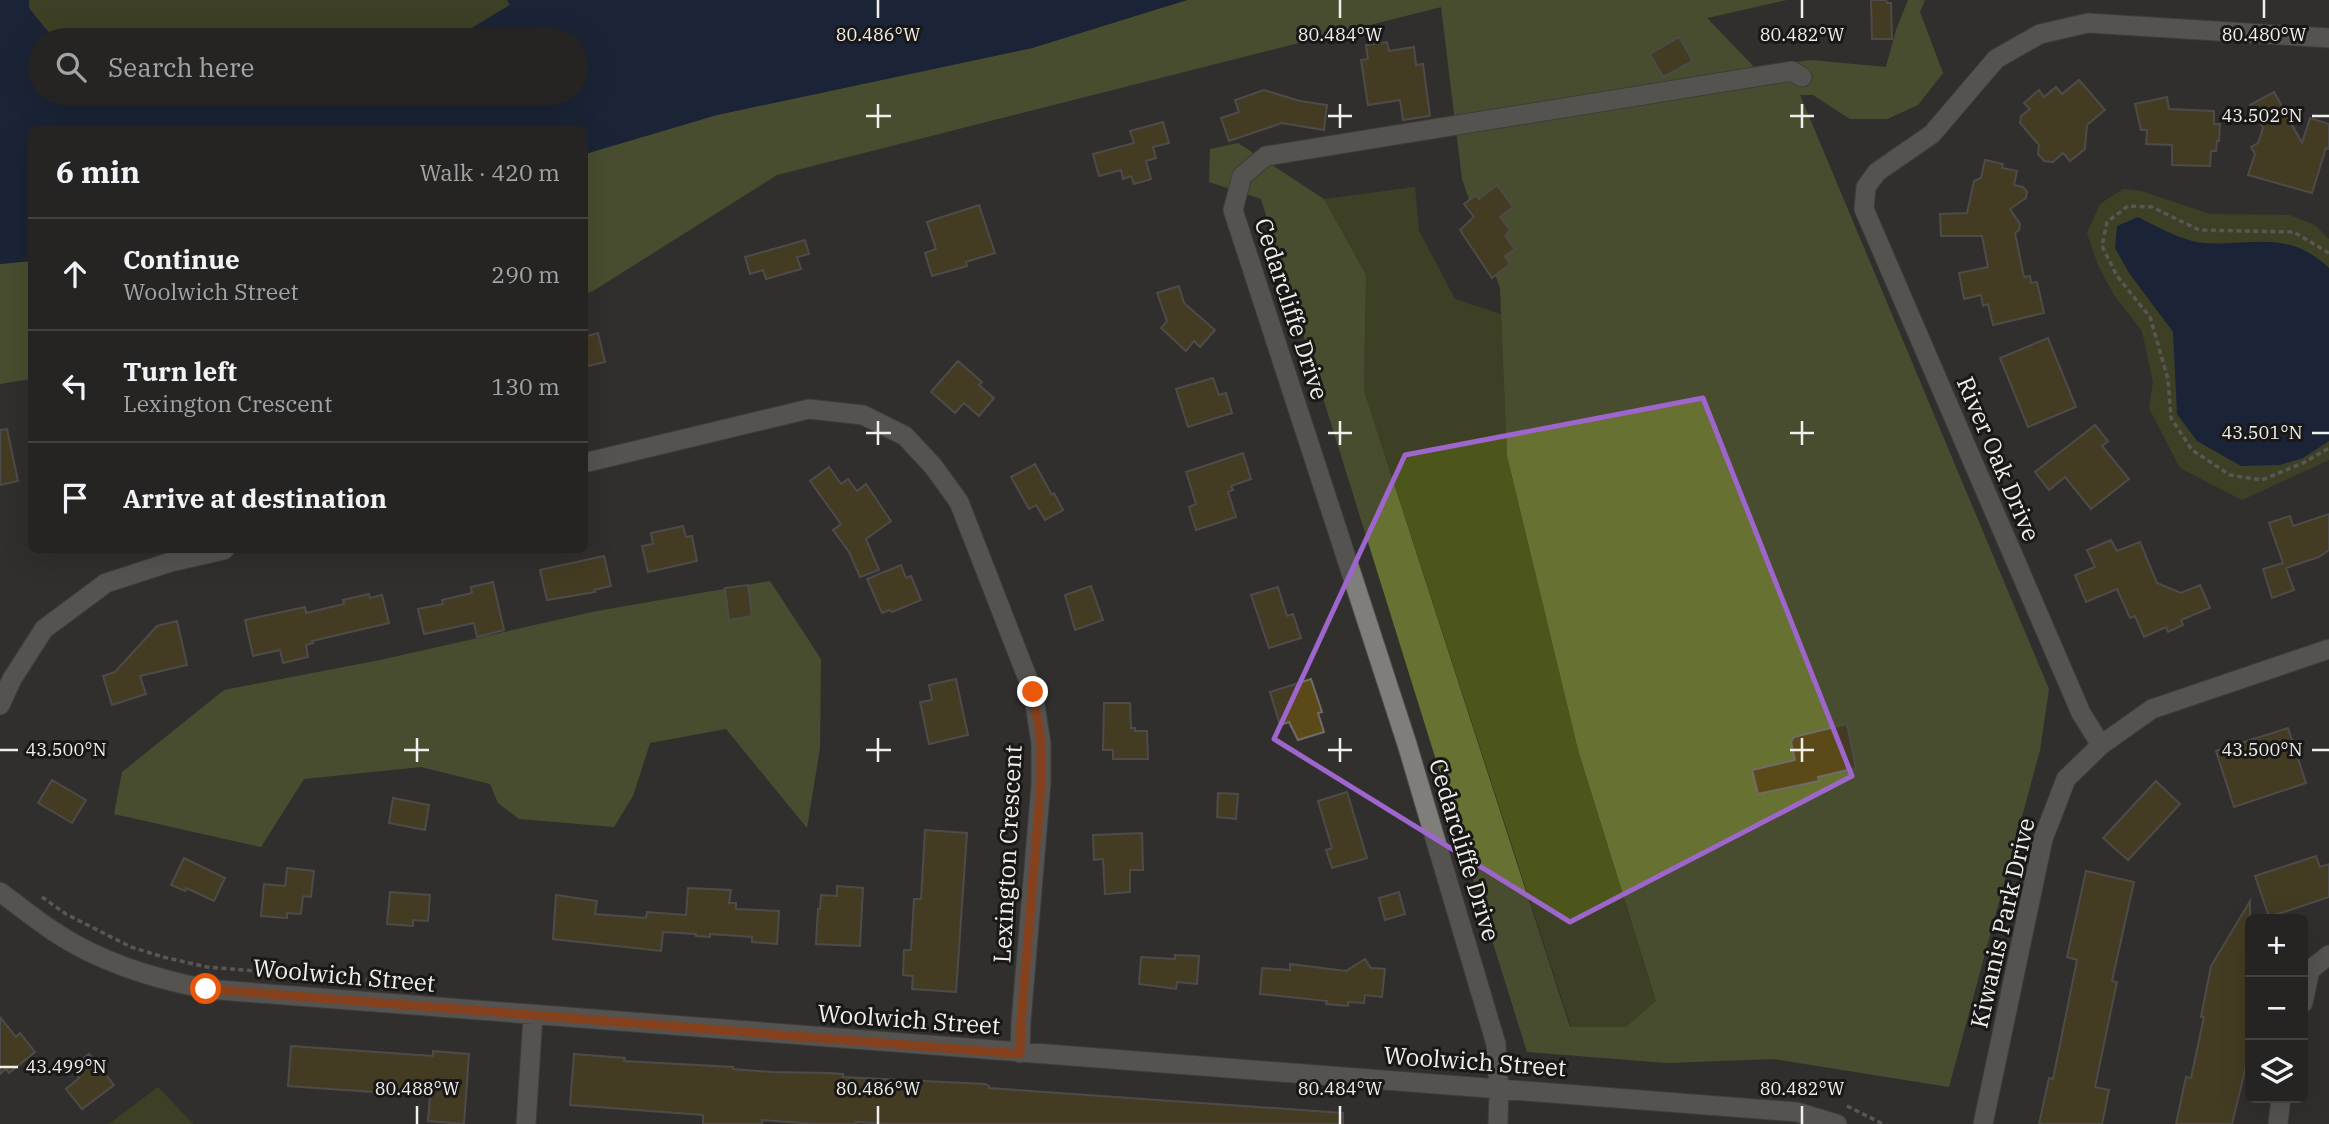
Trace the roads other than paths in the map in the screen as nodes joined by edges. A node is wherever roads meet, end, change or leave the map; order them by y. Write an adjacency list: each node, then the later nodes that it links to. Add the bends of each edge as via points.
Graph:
1 (2329, 38): 7 (street, River Oak Drive, via 2088,23 2040,34 1996,60 1932,134 1877,172 1867,187 1864,209 2081,713)
2 (1802, 77): 13 (street, Cedarcliffe Drive, via 1792,71 1266,156 1242,176 1233,210 1407,744 1496,1044)
3 (588, 462): 12 (street, Lexington Crescent, via 809,409 863,415 905,436 933,466 959,502 1033,692 1041,743)
4 (211, 553): 6 (street, via 106,583 44,629)
5 (2329, 649): 7 (street, Kiwanis Park Drive, via 2152,709)
6 (0, 705)
7 (2101, 746): 18 (street, Kiwanis Park Drive, via 2066,779 2043,839)
8 (0, 892): 11 (street, Woolwich Street, via 89,952 167,981 206,989)
9 (2329, 955): 10 (street, via 2311,970)
10 (2308, 982)
11 (533, 1016): 12 (street, Woolwich Street); 15 (street)
12 (1020, 1054): 13 (street, Woolwich Street)
13 (1499, 1089): 16 (street, Cedarcliffe Drive); 17 (street, Woolwich Street, via 1797,1112)
14 (2280, 1103): 19 (street)
15 (526, 1124)
16 (1498, 1124)
17 (1837, 1124)
18 (1983, 1124)
19 (2278, 1124)

